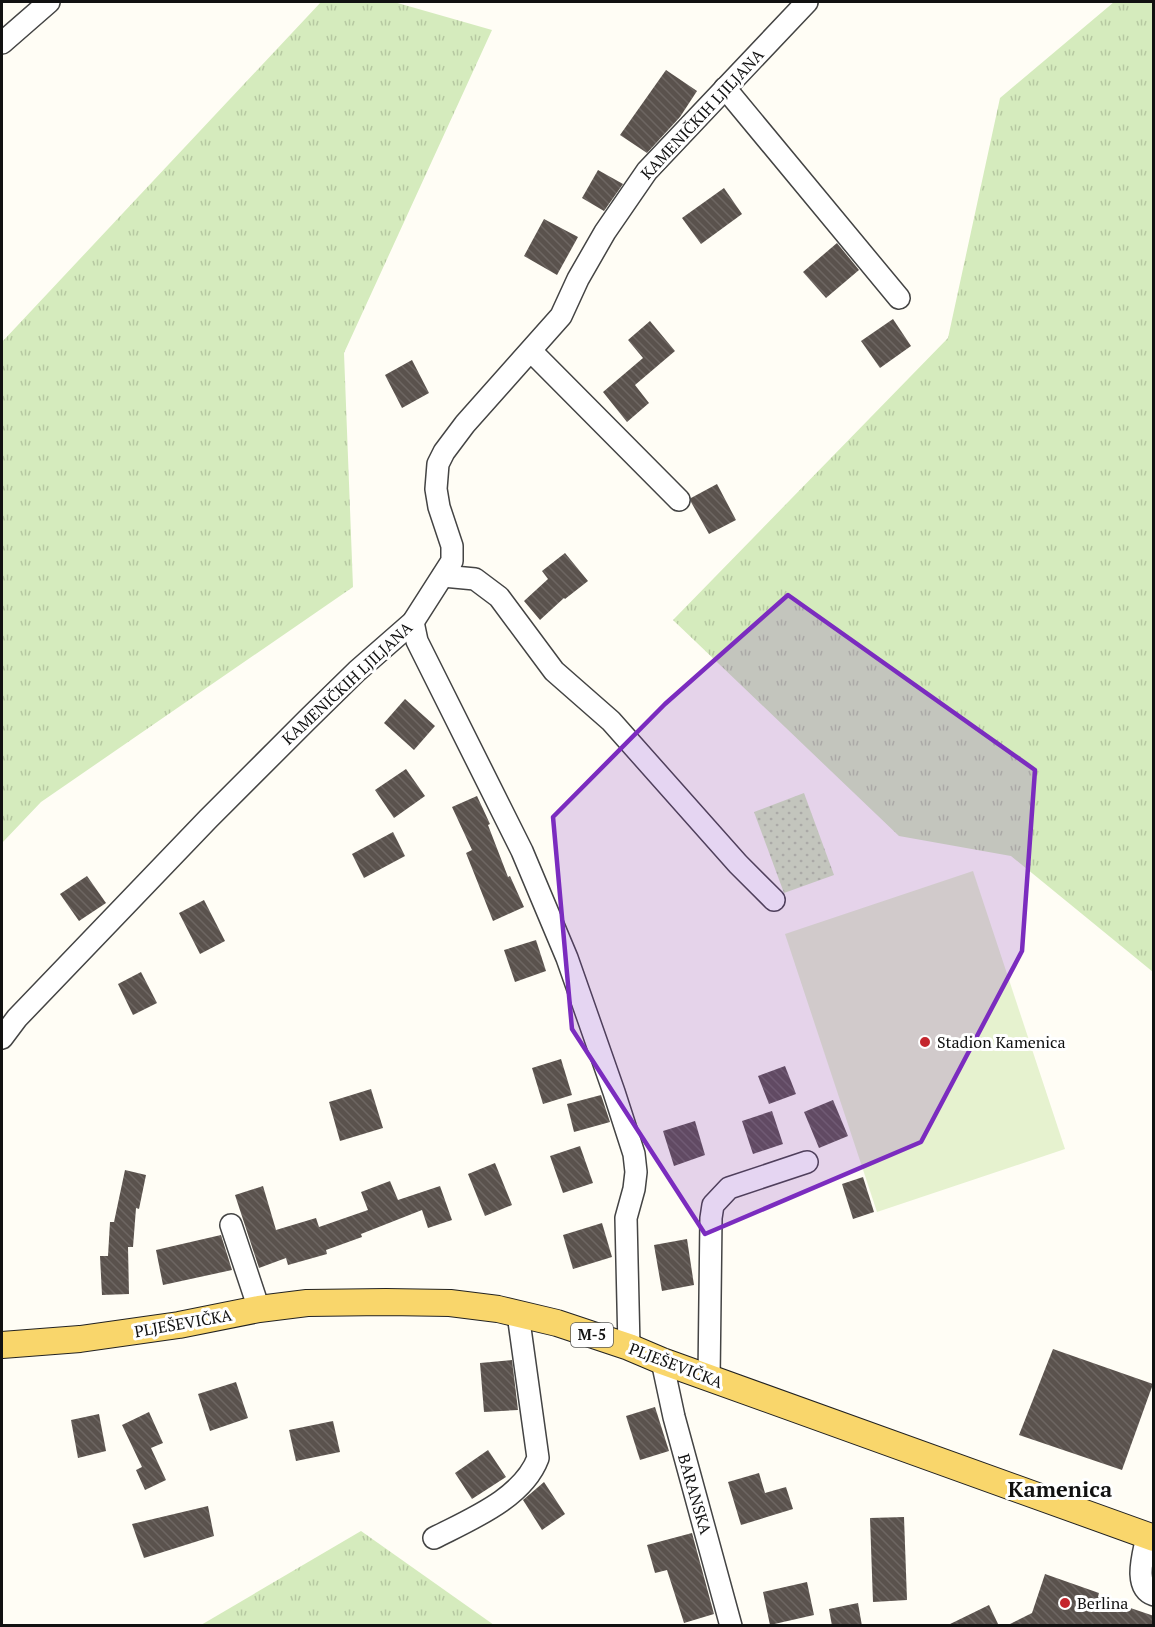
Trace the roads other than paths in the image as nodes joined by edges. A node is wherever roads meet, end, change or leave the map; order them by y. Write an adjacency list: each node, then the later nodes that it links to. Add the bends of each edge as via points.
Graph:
1 (49, 2): 3 (street)
2 (807, 2): 4 (street, KAMENIČKIH LJILJANA)
3 (2, 43)
4 (725, 88): 5 (street); 6 (street, KAMENIČKIH LJILJANA, via 647,171 605,232 561,316)
5 (899, 298)
6 (531, 351): 7 (street); 8 (street, KAMENIČKIH LJILJANA, via 465,424 438,464 439,507 452,546 452,561)
7 (679, 500)
8 (443, 576): 9 (street, KAMENIČKIH LJILJANA); 10 (street, via 475,579 499,597 554,671 611,721)
9 (413, 622): 11 (street, KAMENIČKIH LJILJANA, via 357,671 208,819); 17 (street, via 417,641 522,851 567,958 634,1154 634,1189 626,1218)
10 (774, 900)
11 (2, 1038)
12 (807, 1162): 19 (street, via 729,1188 713,1204)
13 (231, 1225): 14 (street)
14 (259, 1309): 15 (main road, PLJEŠEVIČKA / M-5, via 307,1303 450,1303); 16 (main road, PLJEŠEVIČKA / M-5, via 80,1339)
15 (518, 1314): 17 (main road, PLJEŠEVIČKA / M-5); 21 (street, via 538,1458 519,1488)
16 (2, 1345)
17 (629, 1347): 18 (main road, PLJEŠEVIČKA / M-5)
18 (662, 1361): 19 (main road, PLJEŠEVIČKA / M-5); 23 (street, BARANSKA)
19 (709, 1379): 20 (main road, PLJEŠEVIČKA / M-5)
20 (1150, 1537): 22 (street, via 1142,1561 1141,1581)
21 (434, 1538)
22 (1154, 1595)
23 (731, 1626)

